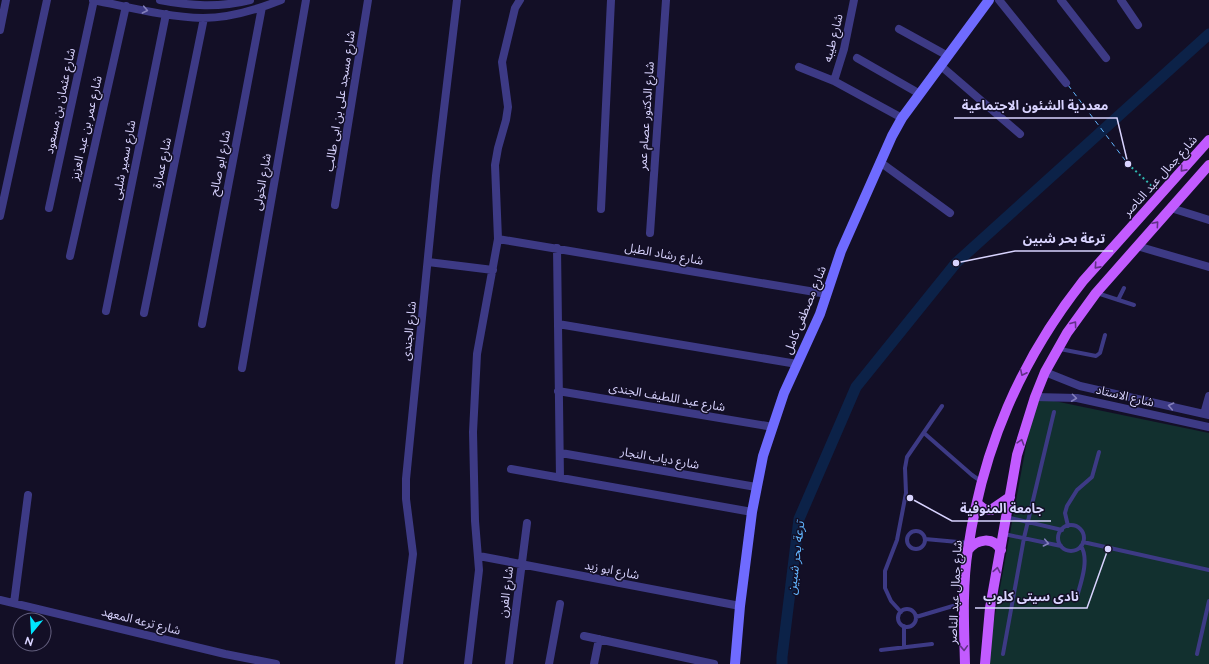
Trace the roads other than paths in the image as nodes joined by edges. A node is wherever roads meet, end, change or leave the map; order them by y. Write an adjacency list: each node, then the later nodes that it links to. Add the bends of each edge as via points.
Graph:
1 (6, 0): 25 (street)
2 (47, 0): 44 (street)
3 (94, 0): 19 (street); 40 (street, شارع عثمان بن مسعود)
4 (160, 0): 18 (street, via 195,6)
5 (250, 0): 18 (street)
6 (280, 0): 20 (street)
7 (306, 0): 66 (street, شارع الخولى)
8 (368, 0): 39 (street, شارع مسجد على بن ابى طالب)
9 (457, 0): 51 (street, شارع الجندى)
10 (520, 0): 47 (street, via 502,62 508,107 495,166)
11 (610, 0): 42 (street)
12 (666, 0): 46 (street, شارع الدكتور عصام عمر)
13 (854, 0): 31 (street, شارع طيبه, via 844,49)
14 (999, 0): 32 (street)
15 (1061, 0): 28 (street)
16 (1121, 0): 23 (street)
17 (986, 1): 26 (main road, شارع مصطفى كامل)
18 (232, 2)
19 (126, 6): 21 (street, one-way to 21); 50 (street, شارع عمر بن عبد العزيز)
20 (262, 7): 22 (street, via 232,15); 61 (street, شارع ابو صالح)
21 (166, 14): 22 (street); 59 (street, شارع سمير شلبى)
22 (204, 18): 60 (street, شارع عمارة)
23 (1138, 25)
24 (899, 29): 26 (street)
25 (0, 30)
26 (948, 56): 29 (main road, شارع مصطفى كامل)
27 (857, 58): 33 (street)
28 (1106, 58)
29 (941, 66): 33 (main road, شارع مصطفى كامل); 35 (street)
30 (799, 67): 31 (street)
31 (834, 81): 34 (street)
32 (1066, 83)
33 (920, 94): 34 (main road, شارع مصطفى كامل)
34 (902, 118): 37 (main road, شارع مصطفى كامل)
35 (1020, 134)
36 (1209, 140): 81 (main road, شارع جمال عبد الناصر, one-way to 81, via 1083,281 1049,327 1008,403)
37 (880, 162): 43 (street); 56 (main road, شارع مصطفى كامل, via 841,251)
38 (1209, 165): 41 (main road)
39 (335, 205)
40 (49, 208)
41 (1170, 208): 45 (street); 48 (main road, one-way to 41)
42 (601, 209)
43 (950, 213)
44 (0, 216)
45 (1209, 220)
46 (650, 234)
47 (498, 239): 49 (street, شارع رشاد الطبل); 53 (street)
48 (1137, 246): 52 (street); 55 (main road)
49 (558, 248): 56 (street, شارع رشاد الطبل); 62 (street)
50 (70, 256)
51 (428, 262): 53 (street); 122 (street, شارع الجندى, via 406,479 413,554)
52 (1209, 267)
53 (493, 270): 101 (street, via 477,354 474,409 475,521)
54 (1124, 288): 57 (lane)
55 (1096, 293): 57 (lane); 64 (main road, one-way to 55)
56 (827, 294): 65 (main road, شارع مصطفى كامل)
57 (1118, 300): 58 (lane)
58 (1134, 305)
59 (106, 311)
60 (144, 314)
61 (202, 324)
62 (558, 324): 65 (street); 68 (street)
63 (1104, 334): 64 (lane, via 1100,353 1096,356)
64 (1058, 349): 67 (main road)
65 (797, 364): 74 (main road, شارع مصطفى كامل)
66 (242, 368)
67 (1045, 372): 70 (main road); 73 (street, شارع الاستاد, one-way to 67, via 1080,386)
68 (558, 390): 74 (street, شارع عبد اللطيف الجندى); 78 (street)
69 (1209, 396): 73 (street)
70 (1035, 397): 75 (street, شارع الاستاد, one-way to 75, via 1084,399); 84 (main road, one-way to 70, via 1017,455)
71 (942, 406): 76 (lane)
72 (1054, 412): 88 (lane)
73 (1206, 414)
74 (773, 427): 82 (main road, شارع مصطفى كامل)
75 (1209, 427)
76 (924, 433): 81 (lane); 95 (lane, via 906,460 906,493)
77 (1099, 452): 90 (lane, via 1092,477 1077,490 1067,506 1065,513)
78 (561, 453): 80 (street); 82 (street, شارع دياب النجار)
79 (511, 469): 80 (street)
80 (560, 478): 86 (street)
81 (983, 482): 85 (main road, شارع جمال عبد الناصر)
82 (756, 487): 86 (main road, شارع مصطفى كامل)
83 (28, 495): 108 (street)
84 (1010, 496): 85 (main road, via 991,510 984,509); 87 (main road)
85 (978, 504): 98 (main road, شارع جمال عبد الناصر)
86 (752, 512): 110 (main road, شارع مصطفى كامل)
87 (1006, 517): 88 (lane); 92 (main road)
88 (1027, 522): 91 (lane); 93 (lane)
89 (527, 523): 102 (street, شارع الفرن)
90 (1068, 526): 91 (lane); 97 (lane, via 1076,526 1082,531)
91 (1062, 530): 99 (lane, via 1058,538)
92 (1004, 534): 93 (lane); 100 (main road)
93 (1024, 538): 99 (lane, one-way to 99); 119 (lane)
94 (925, 539): 96 (lane, via 922,533 915,531 909,534); 96 (lane, via 923,546 917,549 910,547); 98 (lane)
95 (897, 540): 96 (lane); 111 (lane, via 885,571 885,588 891,601)
96 (906, 541)
97 (1082, 544): 99 (lane, via 1078,549 1069,551); 103 (lane); 105 (lane, via 1085,556)
98 (969, 546): 100 (main road, via 982,540 994,542); 107 (main road, شارع جمال عبد الناصر)
99 (1061, 546)
100 (1001, 550): 130 (main road, one-way to 100, via 990,608)
101 (479, 556): 102 (street, شارع ابو زيد); 123 (street)
102 (521, 564): 110 (street, شارع ابو زيد); 124 (street, شارع الفرن)
103 (1209, 570)
104 (0, 600): 108 (street, شارع ترعه المعهد)
105 (1076, 600)
106 (1209, 601): 120 (lane)
107 (965, 602): 112 (lane); 129 (main road, شارع جمال عبد الناصر, one-way to 129)
108 (14, 603): 121 (street, شارع ترعه المعهد)
109 (560, 604): 125 (street)
110 (740, 606): 128 (main road, شارع مصطفى كامل)
111 (901, 612): 112 (lane, via 910,610); 113 (lane, via 898,618)
112 (916, 617): 113 (lane, via 911,626)
113 (904, 626): 117 (lane)
114 (584, 636): 115 (street)
115 (599, 639): 126 (street); 127 (street)
116 (932, 644): 117 (lane)
117 (904, 647): 118 (lane)
118 (881, 650)
119 (1003, 654)
120 (1197, 654)
121 (276, 664)
122 (399, 664)
123 (468, 664)
124 (509, 664)
125 (549, 664)
126 (594, 664)
127 (714, 664)
128 (735, 664)
129 (965, 664)
130 (985, 664)

